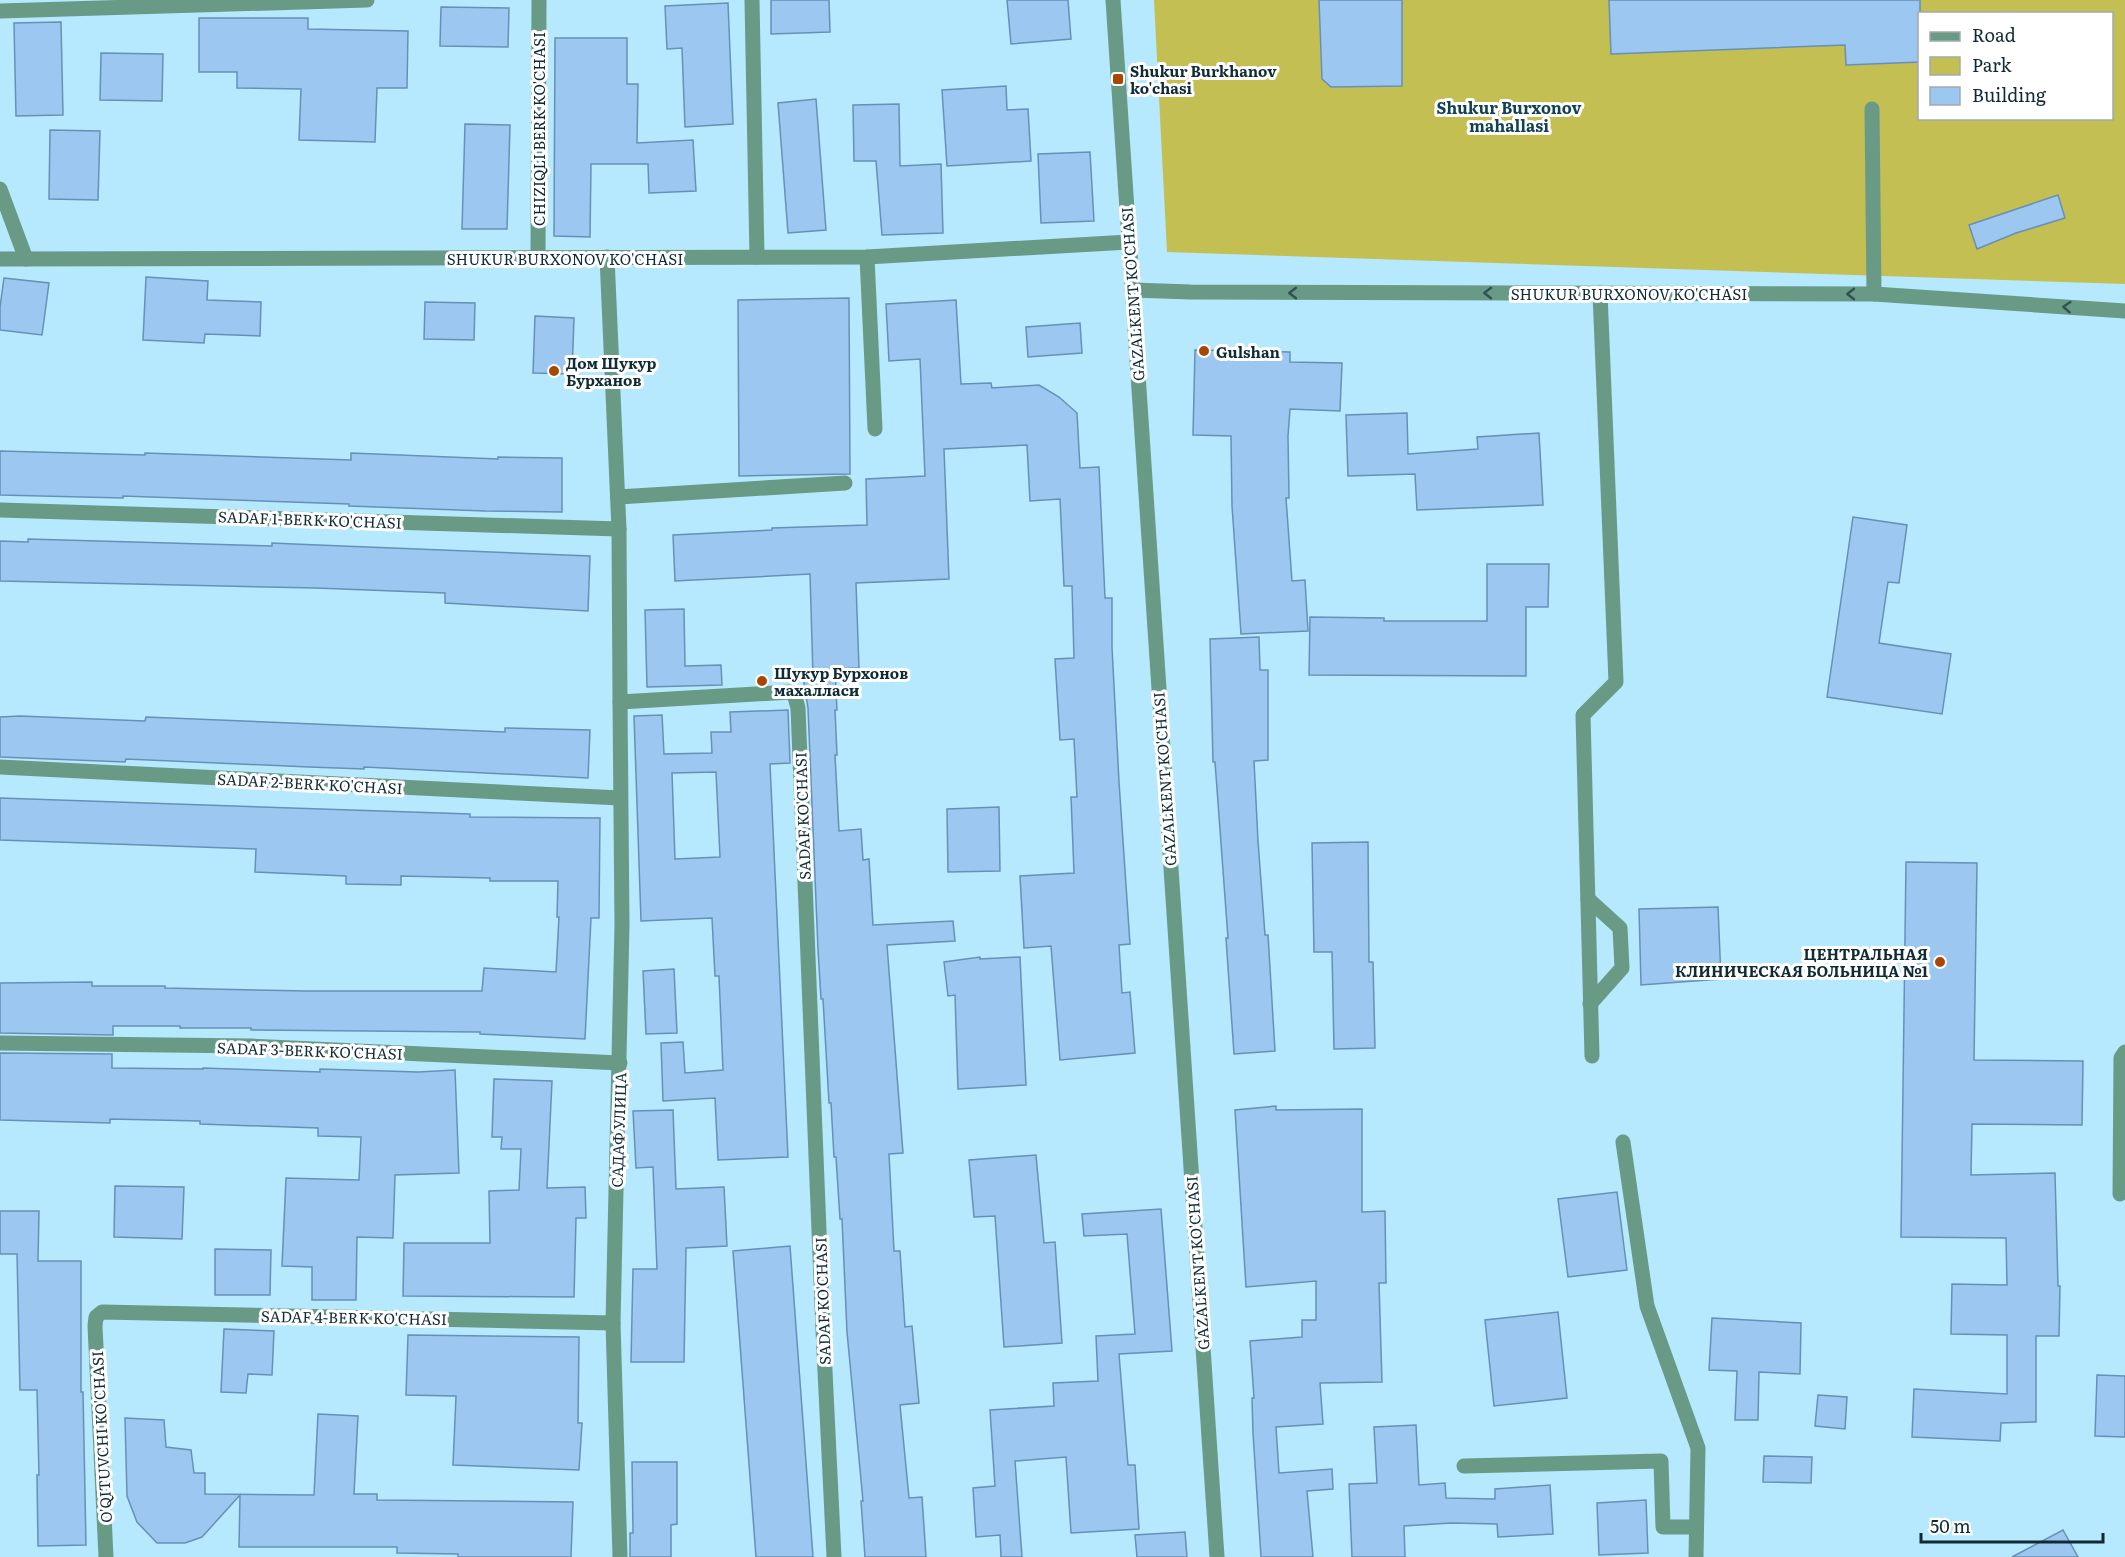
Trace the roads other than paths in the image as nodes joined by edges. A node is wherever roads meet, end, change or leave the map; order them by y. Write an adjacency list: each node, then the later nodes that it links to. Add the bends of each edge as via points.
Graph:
1 (367, 0): 5 (street)
2 (539, 0): 12 (street, CHIZIQLI BERK KO'CHASI)
3 (752, 0): 10 (street)
4 (1113, 0): 8 (street, GAZALKENT KO'CHASI)
5 (0, 11)
6 (1872, 110): 17 (street)
7 (0, 189): 14 (street)
8 (1129, 242): 11 (street, SHUKUR BURXONOV KO'CHASI); 15 (street, GAZALKENT KO'CHASI)
9 (607, 257): 10 (street, SHUKUR BURXONOV KO'CHASI); 12 (street, SHUKUR BURXONOV KO'CHASI); 21 (street)
10 (758, 257): 11 (street, SHUKUR BURXONOV KO'CHASI)
11 (867, 257): 19 (street)
12 (538, 258): 14 (street, SHUKUR BURXONOV KO'CHASI)
13 (0, 259): 14 (street, SHUKUR BURXONOV KO'CHASI)
14 (26, 259)
15 (1132, 290): 16 (street, SHUKUR BURXONOV KO'CHASI, one-way to 15); 42 (street, GAZALKENT KO'CHASI)
16 (1599, 293): 17 (street, SHUKUR BURXONOV KO'CHASI, one-way to 16); 27 (street, via 1616,682 1583,715)
17 (1874, 294): 18 (street, SHUKUR BURXONOV KO'CHASI, one-way to 17)
18 (2125, 311)
19 (875, 429)
20 (845, 483): 21 (street)
21 (618, 496): 23 (street)
22 (0, 510): 23 (street, SADAF 1-BERK KO'CHASI)
23 (619, 529): 24 (street)
24 (620, 702): 26 (street, САДАФ УЛИЦА); 41 (street, SADAF KO'CHASI, via 790,692 798,708)
25 (0, 767): 26 (street, SADAF 2-BERK KO'CHASI)
26 (620, 798): 32 (street, САДАФ УЛИЦА)
27 (1588, 899): 28 (street); 28 (street, via 1620,928 1622,968)
28 (1590, 1004): 31 (street)
29 (0, 1043): 32 (street, SADAF 3-BERK KO'CHASI, via 250,1046)
30 (2125, 1052): 34 (street, via 2121,1059)
31 (1592, 1056)
32 (620, 1063): 36 (street, САДАФ УЛИЦА)
33 (1623, 1143): 38 (street, via 1647,1306 1698,1448)
34 (2120, 1194)
35 (96, 1317): 36 (street, SADAF 4-BERK KO'CHASI, via 102,1312); 39 (street, O'QITUVCHI KO'CHASI)
36 (613, 1323): 40 (street, САДАФ УЛИЦА)
37 (1464, 1466): 38 (street, via 1661,1461 1663,1527)
38 (1696, 1527): 43 (street)
39 (106, 1557)
40 (620, 1557)
41 (834, 1557)
42 (1217, 1557)
43 (1696, 1557)

